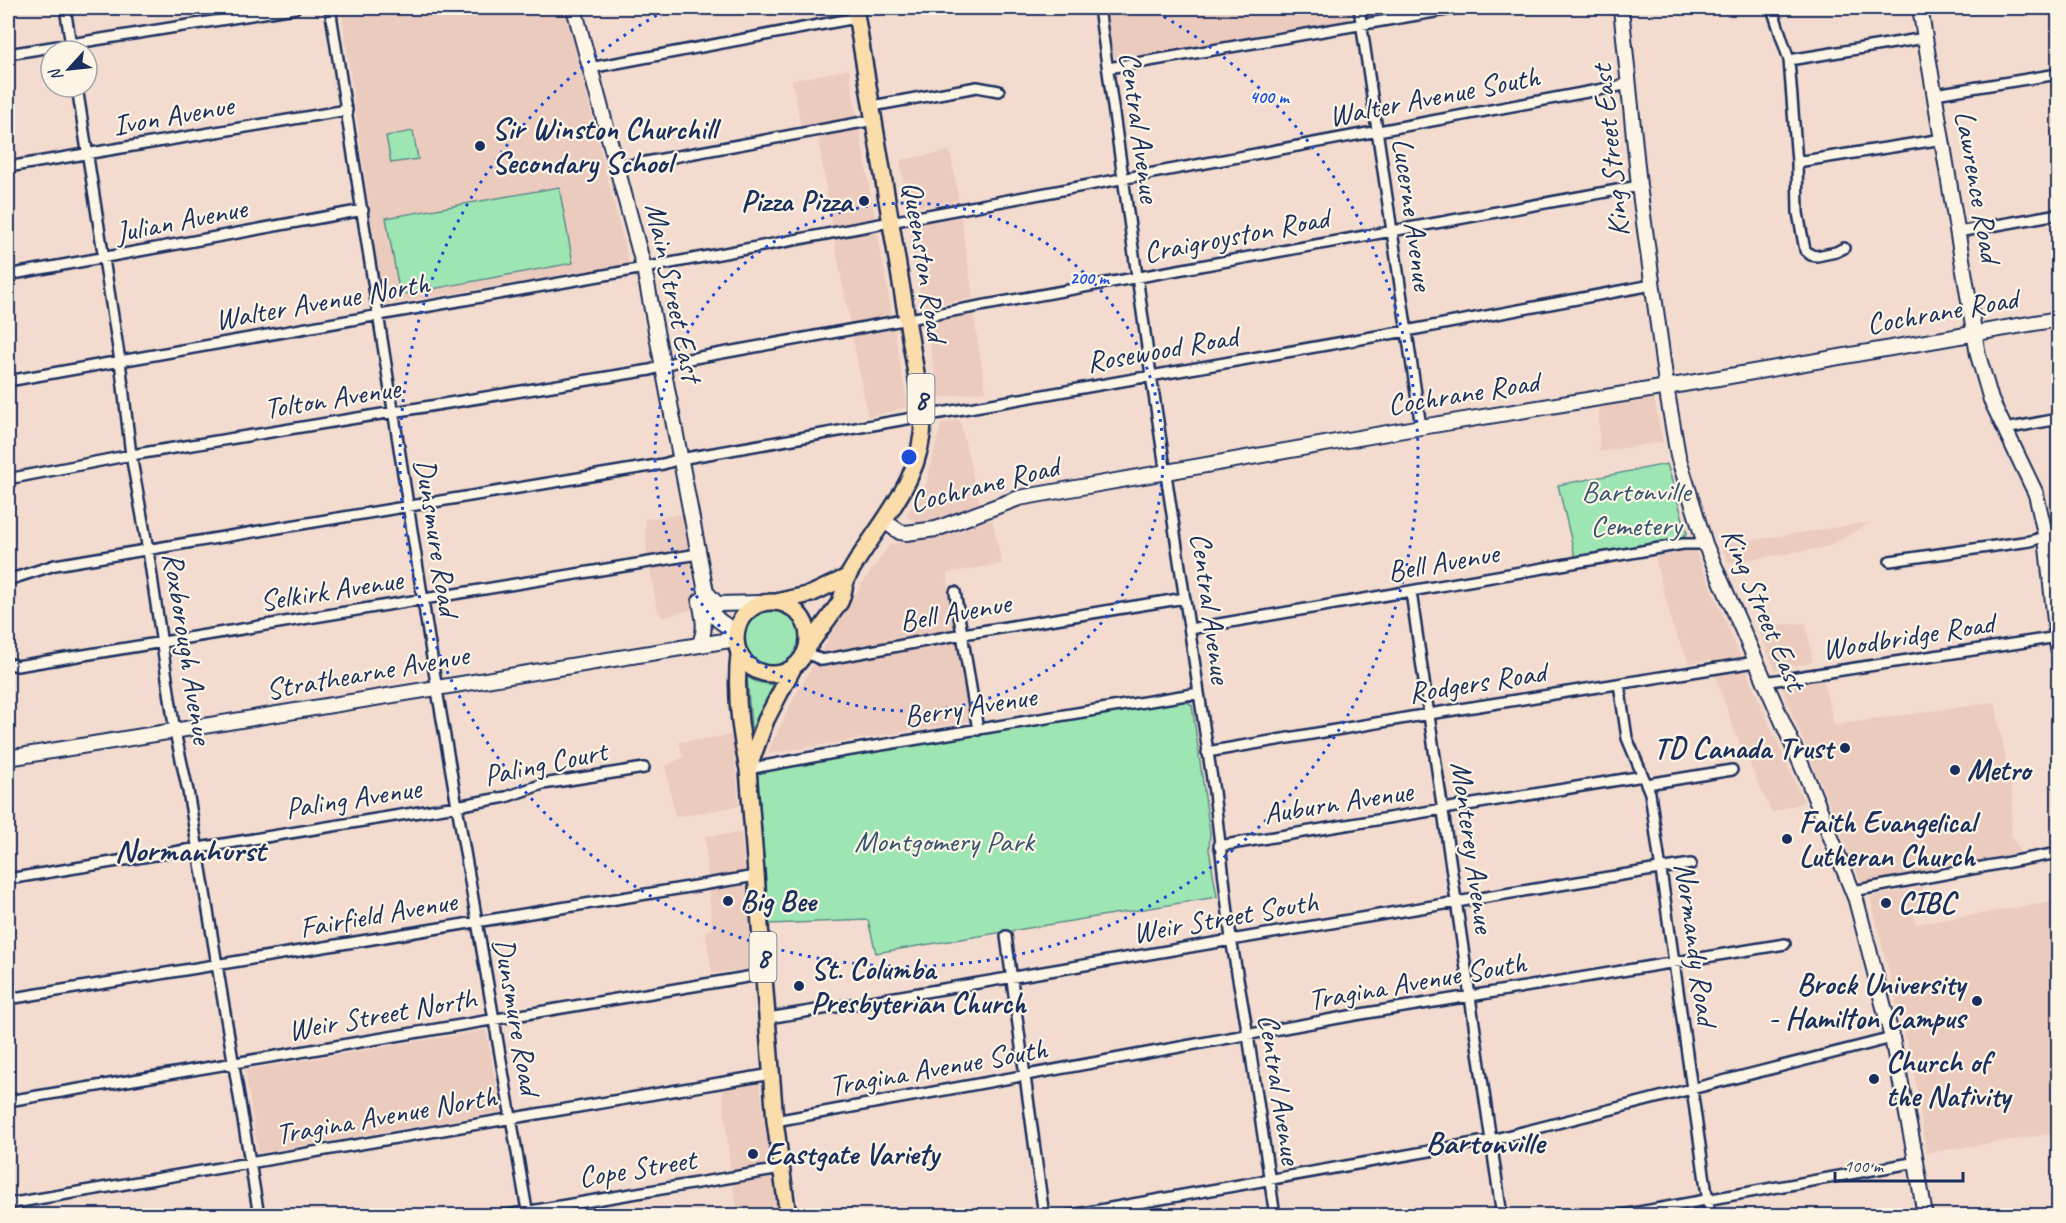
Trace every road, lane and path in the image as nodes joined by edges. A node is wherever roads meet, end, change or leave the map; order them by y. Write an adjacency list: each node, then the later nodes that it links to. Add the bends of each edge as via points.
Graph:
1 (65, 8): 14 (street)
2 (295, 8): 15 (street)
3 (330, 8): 26 (street, Dunsmure Road)
4 (574, 8): 19 (street, Main Street East)
5 (1099, 8): 20 (street, Central Avenue)
6 (1359, 8): 12 (street, Lucerne Avenue)
7 (1458, 8): 12 (street)
8 (1621, 8): 22 (street, King Street East)
9 (1772, 8): 18 (street)
10 (1920, 8): 13 (street, Lawrence Road)
11 (855, 13): 19 (street); 27 (main road, Queenston Road / 8)
12 (1361, 24): 20 (street); 28 (street, Lucerne Avenue)
13 (1925, 38): 18 (street); 24 (street, Lawrence Road)
14 (70, 39)
15 (99, 43)
16 (39, 51): 17 (street)
17 (8, 54)
18 (1789, 60): 31 (street)
19 (590, 68): 33 (street, Main Street East)
20 (1108, 68): 34 (street, Central Avenue)
21 (2058, 74): 24 (street)
22 (1630, 84): 28 (street, Walter Avenue South); 35 (street, King Street East)
23 (999, 91): 27 (street, via 977,87)
24 (1935, 94): 29 (street, Lawrence Road)
25 (79, 99): 30 (street, Roxborough Avenue)
26 (347, 110): 30 (street, Ivon Avenue); 36 (street, Dunsmure Road)
27 (873, 113): 33 (street); 38 (main road, Queenston Road / 8)
28 (1377, 132): 34 (street, Walter Avenue South); 39 (street, Lucerne Avenue)
29 (1943, 139): 31 (street); 40 (street, Lawrence Road)
30 (88, 153): 32 (street, Ivon Avenue); 42 (street, Roxborough Avenue)
31 (1797, 162): 41 (street, via 1798,213 1805,250 1817,256)
32 (8, 167)
33 (619, 167): 43 (street, Main Street East)
34 (1123, 178): 38 (street, Walter Avenue South); 45 (street, Central Avenue)
35 (1639, 186): 39 (street, Craigroyston Road); 46 (street, King Street East)
36 (363, 210): 42 (street, Julian Avenue); 47 (street, Dunsmure Road)
37 (2058, 214): 40 (street)
38 (892, 222): 43 (street, Walter Avenue South); 49 (main road, Queenston Road / 8)
39 (1392, 231): 45 (street, Craigroyston Road); 50 (street, Lucerne Avenue)
40 (1958, 232): 51 (street, Lawrence Road)
41 (1844, 248)
42 (104, 258): 44 (street, Julian Avenue); 52 (street, Roxborough Avenue)
43 (645, 268): 47 (street, Walter Avenue North); 53 (street, Main Street East)
44 (8, 274)
45 (1137, 278): 49 (street, Craigroyston Road); 54 (street, Central Avenue)
46 (1652, 285): 50 (street, Rosewood Road); 56 (street, King Street East)
47 (378, 316): 52 (street, Walter Avenue North); 57 (street, Dunsmure Road)
48 (2058, 318): 51 (street, Cochrane Road)
49 (908, 319): 53 (street, Craigroyston Road); 58 (main road, Queenston Road / 8)
50 (1406, 331): 54 (street, Rosewood Road); 60 (street, Lucerne Avenue)
51 (1975, 334): 56 (street, Cochrane Road); 61 (street, Lawrence Road, via 1985,381)
52 (120, 361): 55 (street, Walter Avenue North); 62 (street, Roxborough Avenue)
53 (664, 366): 57 (street, Tolton Avenue); 63 (street, Main Street East)
54 (1151, 375): 58 (street, Rosewood Road); 64 (street, Central Avenue)
55 (8, 381)
56 (1667, 387): 60 (street, Cochrane Road); 69 (street, King Street East, via 1678,456)
57 (393, 413): 62 (street, Tolton Avenue); 66 (street, Dunsmure Road)
58 (923, 415): 63 (street, Rosewood Road); 67 (main road, Queenston Road / 8, via 918,460)
59 (2058, 419): 61 (street)
60 (1421, 427): 64 (street, Cochrane Road)
61 (2005, 429): 68 (street, Lawrence Road)
62 (131, 455): 65 (street, Tolton Avenue); 70 (street, Roxborough Avenue)
63 (680, 459): 66 (street, Rosewood Road); 71 (street, Main Street East)
64 (1167, 472): 67 (street, Cochrane Road, via 1019,498 936,529 906,533); 78 (street, Central Avenue)
65 (8, 479)
66 (408, 507): 70 (street, Rosewood Road); 79 (street, Dunsmure Road)
67 (884, 521): 73 (main road, Queenston Road / 8)
68 (2052, 536): 72 (street); 84 (street, Lawrence Road)
69 (1705, 544): 77 (street, Bell Avenue, via 1683,544); 88 (street, King Street East)
70 (148, 550): 74 (street, Rosewood Road, via 55,565); 85 (street, Roxborough Avenue)
71 (698, 554): 75 (street, Main Street East); 79 (street, Selkirk Avenue)
72 (1890, 561)
73 (847, 577): 80 (main road, via 811,594); 87 (main road, Queenston Road / 8, via 841,600)
74 (8, 580)
75 (705, 587): 80 (street, via 717,604); 83 (street, Main Street East, via 710,611); 86 (street, via 700,601 705,632)
76 (955, 592): 82 (street)
77 (1411, 592): 81 (street, Bell Avenue); 95 (street, Monterey Avenue)
78 (1185, 598): 81 (street, Central Avenue); 82 (street, Bell Avenue)
79 (423, 599): 85 (street, Selkirk Avenue); 93 (street, Dunsmure Road)
80 (768, 603): 83 (main road, via 745,613); 87 (main road, via 793,608 805,621)
81 (1190, 628): 94 (street, Central Avenue)
82 (963, 634): 87 (street, Bell Avenue, via 822,660); 96 (street)
83 (737, 641): 86 (street, Strathearne Avenue); 90 (main road, via 751,668 760,673 781,674); 101 (main road, 8, via 742,744)
84 (2058, 641): 91 (street, Woodbridge Road)
85 (162, 642): 89 (street, Selkirk Avenue, via 17,666); 97 (street, Roxborough Avenue)
86 (699, 645): 93 (street, Strathearne Avenue)
87 (807, 650): 90 (main road)
88 (1755, 662): 91 (street, King Street East); 92 (street, Rodgers Road)
89 (8, 663)
90 (793, 668): 101 (main road, 8, via 766,720)
91 (1764, 682): 113 (street, King Street East)
92 (1619, 684): 95 (street, Rodgers Road); 103 (street, Normandy Road, via 1627,738)
93 (437, 688): 97 (street, Strathearne Avenue); 104 (street, Dunsmure Road)
94 (1199, 693): 96 (street, Berry Avenue); 98 (street, Central Avenue)
95 (1429, 714): 98 (street, Rodgers Road); 105 (street, Monterey Avenue)
96 (978, 730): 101 (street, Berry Avenue)
97 (175, 732): 99 (street, Strathearne Avenue); 107 (street, Roxborough Avenue)
98 (1207, 752): 106 (street, Central Avenue)
99 (8, 758)
100 (644, 768): 104 (street, Paling Court, via 543,784 506,797)
101 (748, 769): 111 (main road, 8)
102 (1732, 770): 103 (street, Auburn Avenue)
103 (1645, 780): 105 (street, Auburn Avenue); 110 (street, Normandy Road)
104 (456, 806): 107 (street, Paling Avenue); 115 (street, Dunsmure Road)
105 (1443, 809): 106 (street, Auburn Avenue); 114 (street, Monterey Avenue)
106 (1219, 846): 117 (street, Central Avenue)
107 (196, 848): 112 (street, Paling Avenue); 120 (street, Roxborough Avenue)
108 (2058, 853): 113 (street)
109 (1691, 864): 110 (street, Weir Street South)
110 (1661, 868): 114 (street, Weir Street South); 119 (street, Normandy Road)
111 (756, 876): 115 (street, Fairfield Avenue); 121 (main road, 8)
112 (8, 879)
113 (1854, 891): 128 (street, King Street East)
114 (1457, 902): 117 (street, Weir Street South); 123 (street, Monterey Avenue)
115 (476, 921): 120 (street, Fairfield Avenue); 126 (street, Dunsmure Road)
116 (1006, 936): 122 (street)
117 (1231, 939): 122 (street, Weir Street South); 127 (street, Central Avenue)
118 (1785, 944): 119 (street, Tragina Avenue South)
119 (1674, 963): 123 (street, Tragina Avenue South); 132 (street, Normandy Road)
120 (216, 965): 124 (street, Fairfield Avenue); 129 (street, Roxborough Avenue)
121 (765, 974): 125 (main road, 8); 126 (street, Weir Street North)
122 (1011, 979): 125 (street, Weir Street South); 131 (street)
123 (1470, 996): 127 (street, Tragina Avenue South); 136 (street, Monterey Avenue)
124 (8, 999)
125 (768, 1018): 130 (main road, 8)
126 (493, 1019): 129 (street, Weir Street North); 134 (street, Dunsmure Road)
127 (1248, 1035): 131 (street, Tragina Avenue South); 140 (street, Central Avenue)
128 (1892, 1038): 132 (street); 137 (street, King Street East)
129 (233, 1063): 133 (street, Weir Street North); 138 (street, Roxborough Avenue)
130 (772, 1074): 134 (street, Tragina Avenue North); 135 (main road, 8)
131 (1024, 1076): 135 (street, Tragina Avenue South); 147 (street)
132 (1692, 1089): 136 (street); 141 (street, Normandy Road)
133 (8, 1101)
134 (511, 1118): 138 (street, Tragina Avenue North); 143 (street, Dunsmure Road)
135 (775, 1121): 139 (main road, 8)
136 (1491, 1140): 140 (street); 150 (street, Monterey Avenue)
137 (1917, 1162): 141 (street); 153 (street, King Street East)
138 (250, 1163): 142 (street, Tragina Avenue North); 144 (street, Roxborough Avenue)
139 (781, 1168): 143 (street, Cope Street); 146 (main road, 8)
140 (1270, 1179): 148 (street); 149 (street, Central Avenue)
141 (1707, 1200): 151 (street); 152 (street, Normandy Road)
142 (8, 1204)
143 (527, 1213): 145 (street, Cope Street)
144 (259, 1215)
145 (500, 1215)
146 (788, 1215)
147 (1044, 1215)
148 (1066, 1215)
149 (1275, 1215)
150 (1502, 1215)
151 (1617, 1215)
152 (1710, 1215)
153 (1924, 1215)

